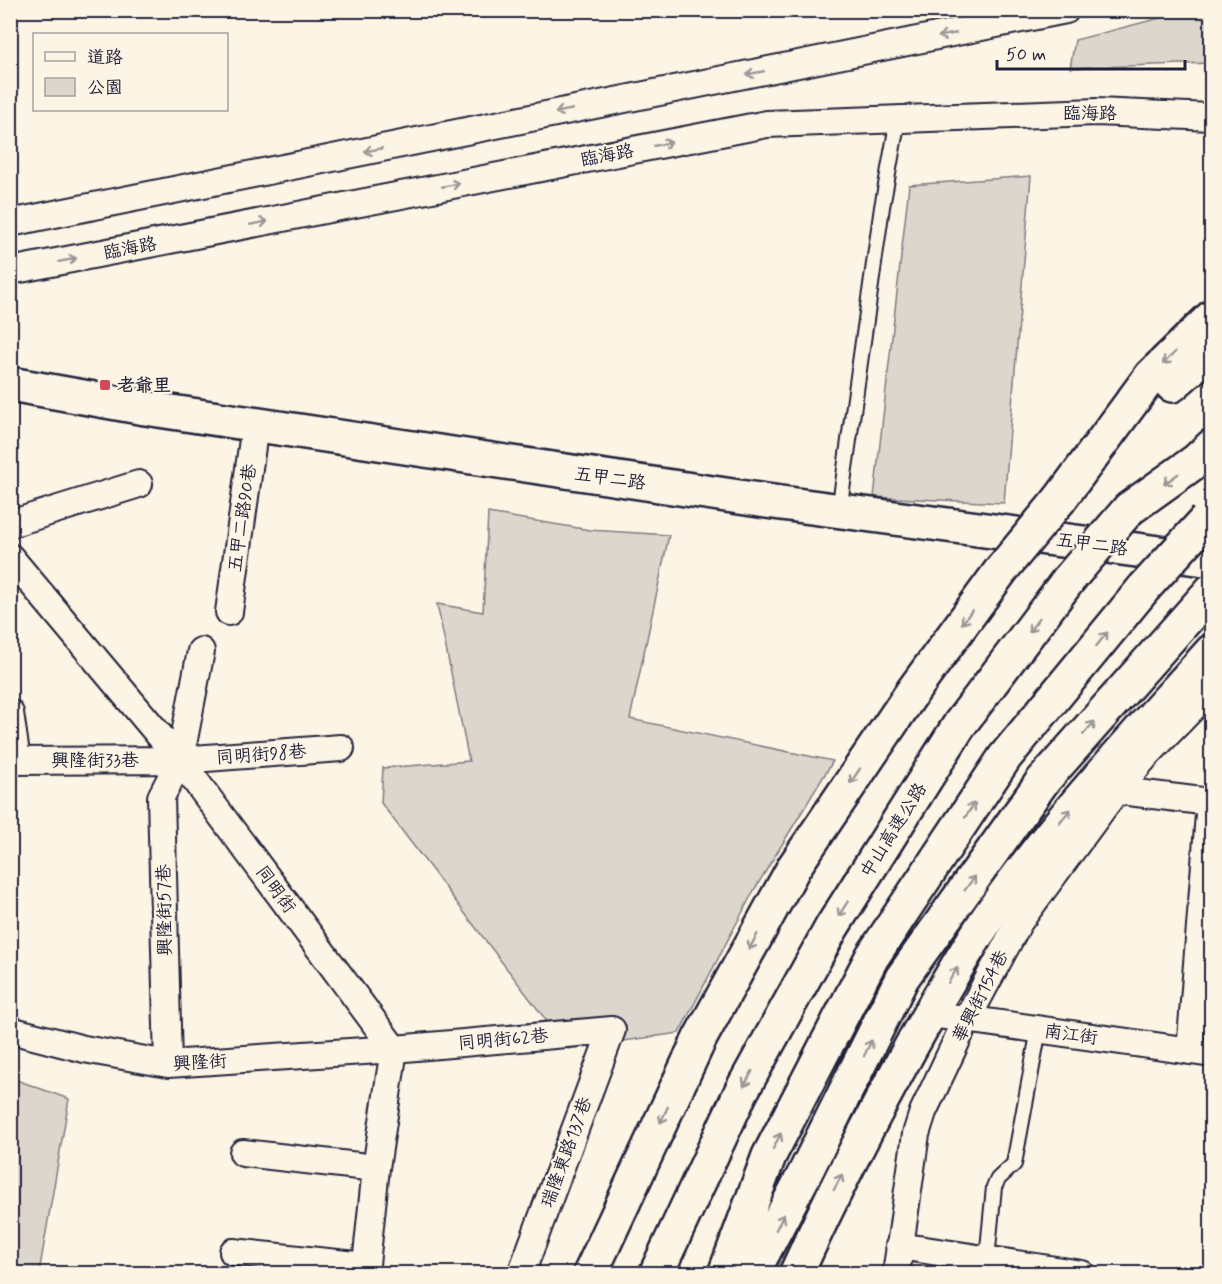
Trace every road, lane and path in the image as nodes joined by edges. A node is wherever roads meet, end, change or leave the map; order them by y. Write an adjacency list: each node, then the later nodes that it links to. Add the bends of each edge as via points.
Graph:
1 (1066, 10): 4 (street, one-way to 4)
2 (1212, 117): 3 (street, 臨海路, via 1096,112)
3 (898, 119): 5 (street, 臨海路, one-way to 3, via 767,124); 13 (lane)
4 (10, 223)
5 (10, 271)
6 (1212, 317): 12 (main road, one-way to 12, via 1151,376)
7 (1212, 350): 12 (main road, via 1148,407)
8 (10, 384): 9 (main road, 五甲二路)
9 (255, 425): 13 (main road, 五甲二路); 19 (street, 五甲二路90巷)
10 (1212, 446): 44 (main road, 中山高速公路, one-way to 44, bridge, via 1129,509 1069,579 960,724 832,927 741,1092)
11 (139, 484): 15 (street)
12 (1060, 499): 43 (main road, one-way to 43, bridge, via 1002,569 913,691 794,867 700,1038)
13 (840, 511): 17 (main road, 五甲二路)
14 (1212, 516): 45 (main road, one-way to 14, bridge, via 769,1156 872,957 1005,757 1144,588)
15 (10, 524)
16 (10, 557): 25 (street, 同明街)
17 (1212, 560)
18 (1208, 594): 46 (main road, one-way to 18, via 902,978 1042,782)
19 (229, 612)
20 (201, 651): 25 (street, 興隆街57巷)
21 (1212, 651): 27 (main road)
22 (1212, 688): 27 (street, 華興街154巷, via 1146,756)
23 (10, 714): 26 (street)
24 (341, 748): 25 (street, 同明街98巷)
25 (180, 760): 26 (street, 興隆街33巷); 33 (street, 同明街); 35 (street, 興隆街57巷, via 162,797)
26 (14, 761)
27 (1103, 789): 28 (main road, one-way to 27, via 990,916 1048,837); 29 (street, 華興街154巷, via 1019,922); 34 (street, via 1210,802)
28 (930, 1014): 29 (street, 南江街); 47 (main road, one-way to 28, via 834,1191)
29 (967, 1019): 30 (street, 南江街); 38 (street, 華興街154巷, via 922,1112)
30 (1039, 1029): 34 (street, 南江街); 40 (lane, via 1014,1164 994,1187)
31 (10, 1030): 35 (street, 興隆街, via 84,1049)
32 (612, 1030): 33 (street, 同明街62巷); 42 (street, 瑞隆東路137巷)
33 (394, 1049): 35 (street, 興隆街); 37 (street)
34 (1201, 1052)
35 (168, 1064)
36 (243, 1153): 37 (street)
37 (376, 1168): 41 (street)
38 (899, 1246): 40 (street); 48 (street, 華興街154巷)
39 (233, 1252): 41 (street)
40 (987, 1259): 49 (street)
41 (365, 1270)
42 (521, 1274)
43 (590, 1274)
44 (656, 1274)
45 (725, 1274)
46 (752, 1274)
47 (796, 1274)
48 (896, 1274)
49 (1082, 1274)

